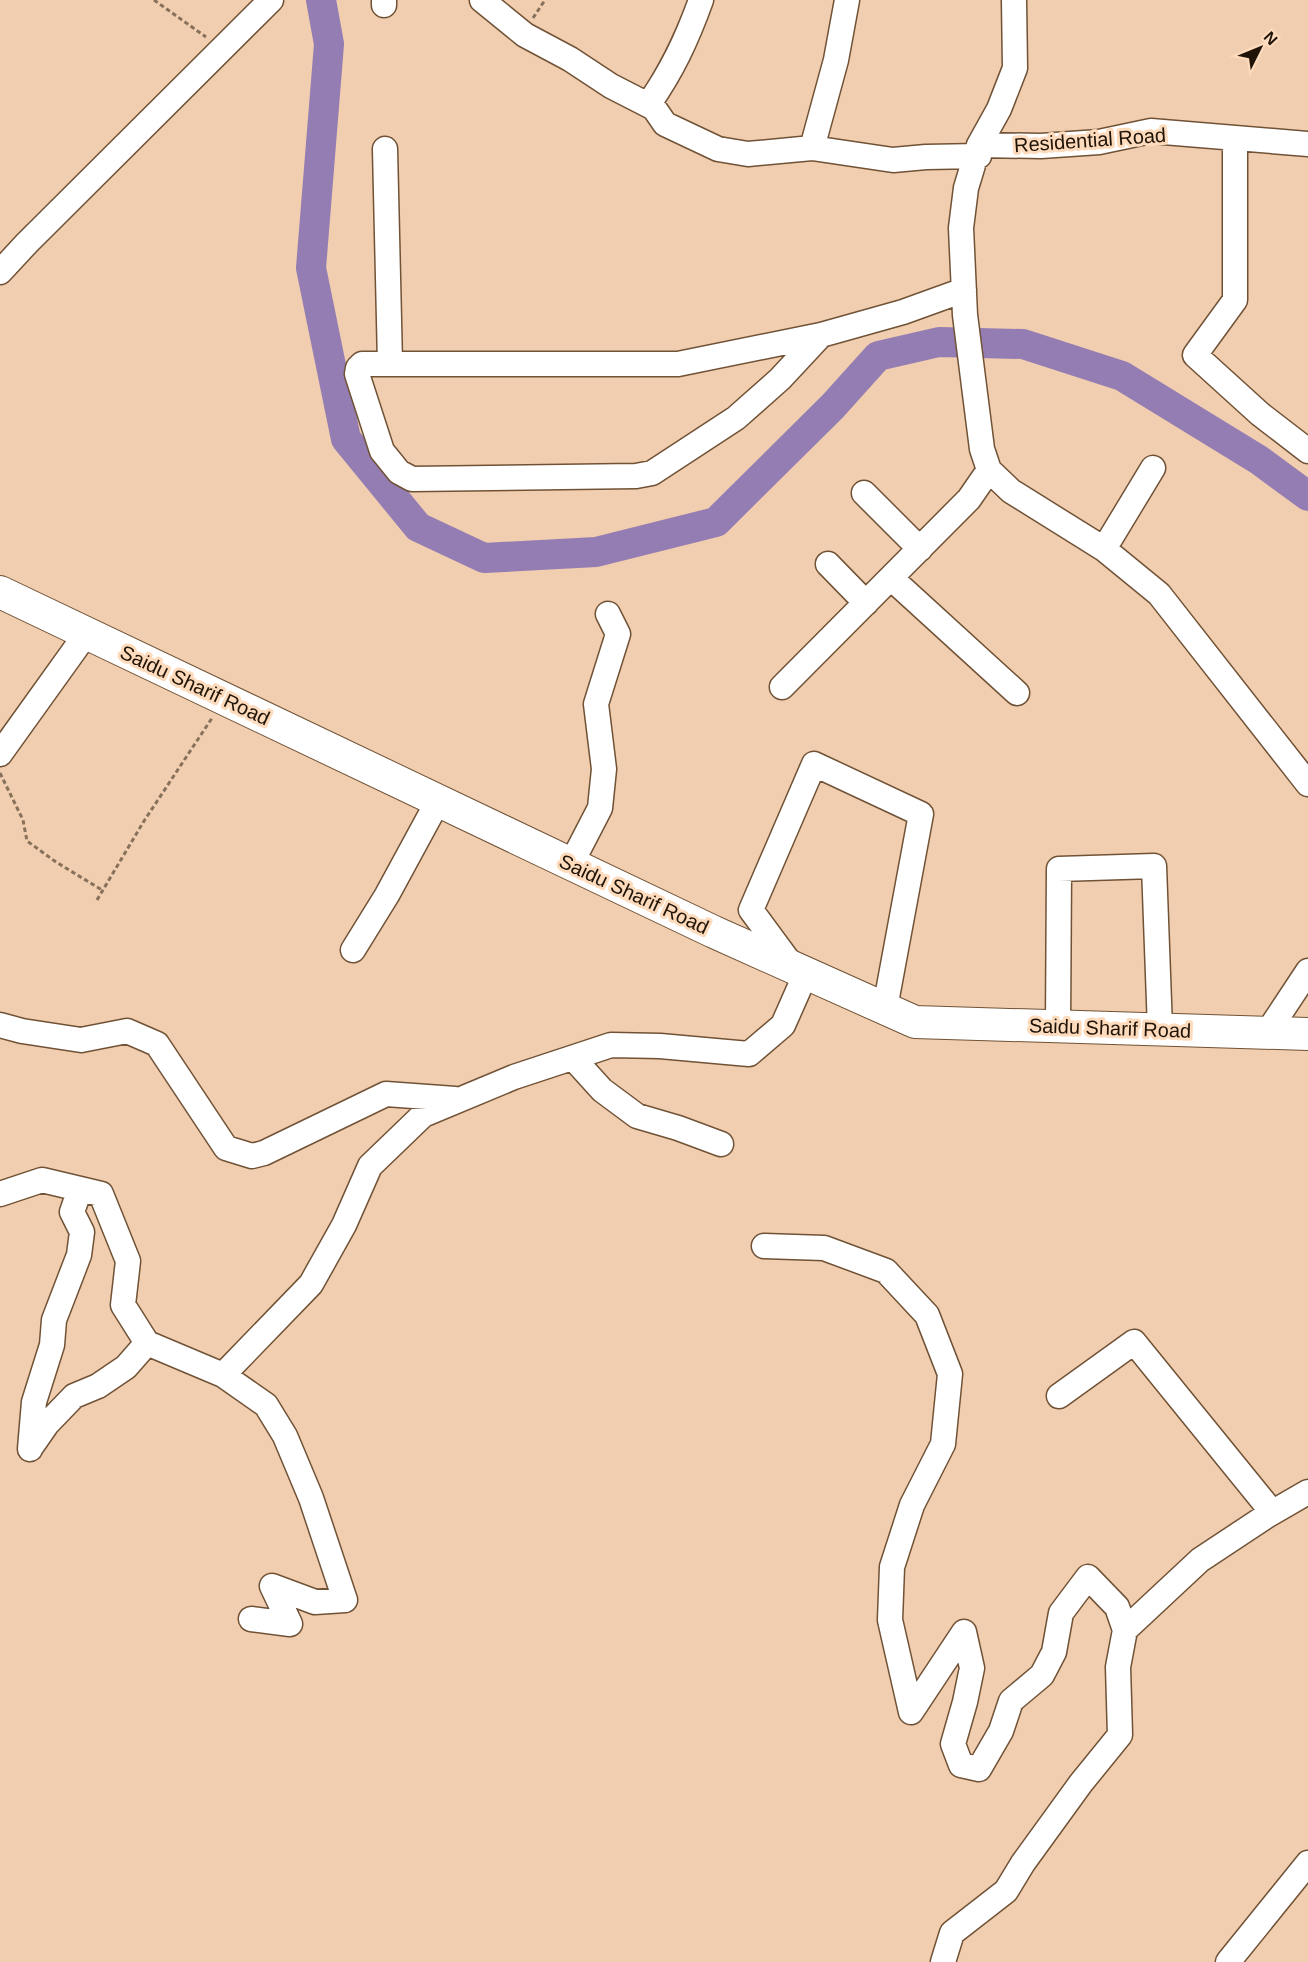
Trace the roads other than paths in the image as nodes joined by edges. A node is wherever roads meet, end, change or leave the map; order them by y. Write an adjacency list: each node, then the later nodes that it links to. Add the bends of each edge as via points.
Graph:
1 (271, 0): 12 (street)
2 (482, 0): 6 (street, Residential Road, via 525,34)
3 (701, 0): 6 (street, via 688,37)
4 (847, 0): 9 (street, via 836,60)
5 (1014, 0): 11 (street, via 1015,68)
6 (648, 105): 9 (street, Residential Road, via 665,124 718,149 748,154)
7 (1235, 138): 8 (street, Residential Road); 11 (street, Residential Road, via 1151,131 1099,142); 16 (street, via 1235,300 1195,355)
8 (1308, 144)
9 (812, 148): 11 (street, Residential Road, via 893,160)
10 (385, 149): 15 (street)
11 (978, 153): 13 (street, via 966,188 961,228)
12 (0, 272)
13 (964, 290): 14 (street); 18 (street, via 982,449)
14 (820, 335): 15 (street, via 678,364); 15 (street, via 780,379 736,418 652,473 636,476 412,479 399,472 382,451 357,374 362,364)
15 (390, 363)
16 (1308, 451)
17 (1153, 468): 21 (street)
18 (989, 470): 20 (street, via 969,499); 21 (street, via 1011,491)
19 (864, 493): 20 (street)
20 (920, 549): 23 (street)
21 (1104, 549): 31 (street, via 1159,594)
22 (828, 564): 25 (street)
23 (891, 578): 25 (street); 29 (street)
24 (0, 592): 27 (main road, Saidu Sharif Road)
25 (866, 603): 28 (street)
26 (608, 615): 33 (street, via 618,634 596,704 604,769 600,808)
27 (86, 634): 30 (street); 32 (main road, Saidu Sharif Road)
28 (782, 687)
29 (1017, 693)
30 (0, 754)
31 (1308, 784)
32 (438, 801): 33 (main road, Saidu Sharif Road); 34 (street)
33 (571, 864): 35 (main road, Saidu Sharif Road)
34 (353, 950)
35 (799, 970): 37 (main road, Saidu Sharif Road); 37 (street, via 751,910 814,764 921,814); 43 (street, via 783,1025 749,1054 611,1045)
36 (1308, 971): 41 (street)
37 (885, 1008): 39 (main road, Saidu Sharif Road, via 915,1022)
38 (0, 1025): 44 (street, via 81,1040 127,1030 157,1044 226,1148 252,1156 386,1094)
39 (1058, 1026): 40 (main road, Saidu Sharif Road); 40 (street, via 1059,869 1154,866)
40 (1160, 1029): 41 (main road, Saidu Sharif Road)
41 (1267, 1033): 42 (main road, Saidu Sharif Road)
42 (1308, 1034)
43 (573, 1058): 44 (street); 45 (street, via 602,1090 637,1116)
44 (461, 1099): 50 (street, via 423,1115 370,1166 344,1225 311,1284)
45 (722, 1144)
46 (80, 1189): 47 (street, via 42,1180); 49 (street, via 101,1194 128,1260 123,1305); 49 (street, via 72,1212 82,1232 79,1255 54,1320 52,1345 34,1402 30,1449 74,1395 98,1386 126,1367)
47 (0, 1194)
48 (764, 1246): 55 (street, via 824,1248 886,1271 927,1315 950,1374 943,1444 912,1505 892,1567 890,1620 911,1712 964,1632 972,1668 953,1744 961,1765 979,1768 1001,1731 1011,1701 1042,1675 1054,1652 1061,1613 1088,1577 1117,1607)
49 (147, 1343): 50 (street)
50 (223, 1374): 54 (street, via 266,1405 285,1436 311,1498 345,1600 315,1602 272,1586 290,1624)
51 (1059, 1396): 53 (street, via 1134,1342)
52 (1308, 1492): 53 (street)
53 (1272, 1512): 55 (street, via 1200,1560)
54 (251, 1619)
55 (1125, 1630): 57 (street, via 1118,1667 1120,1735 1081,1782 1006,1891 952,1933)
56 (1308, 1863): 58 (street)
57 (943, 1962)
58 (1228, 1962)

